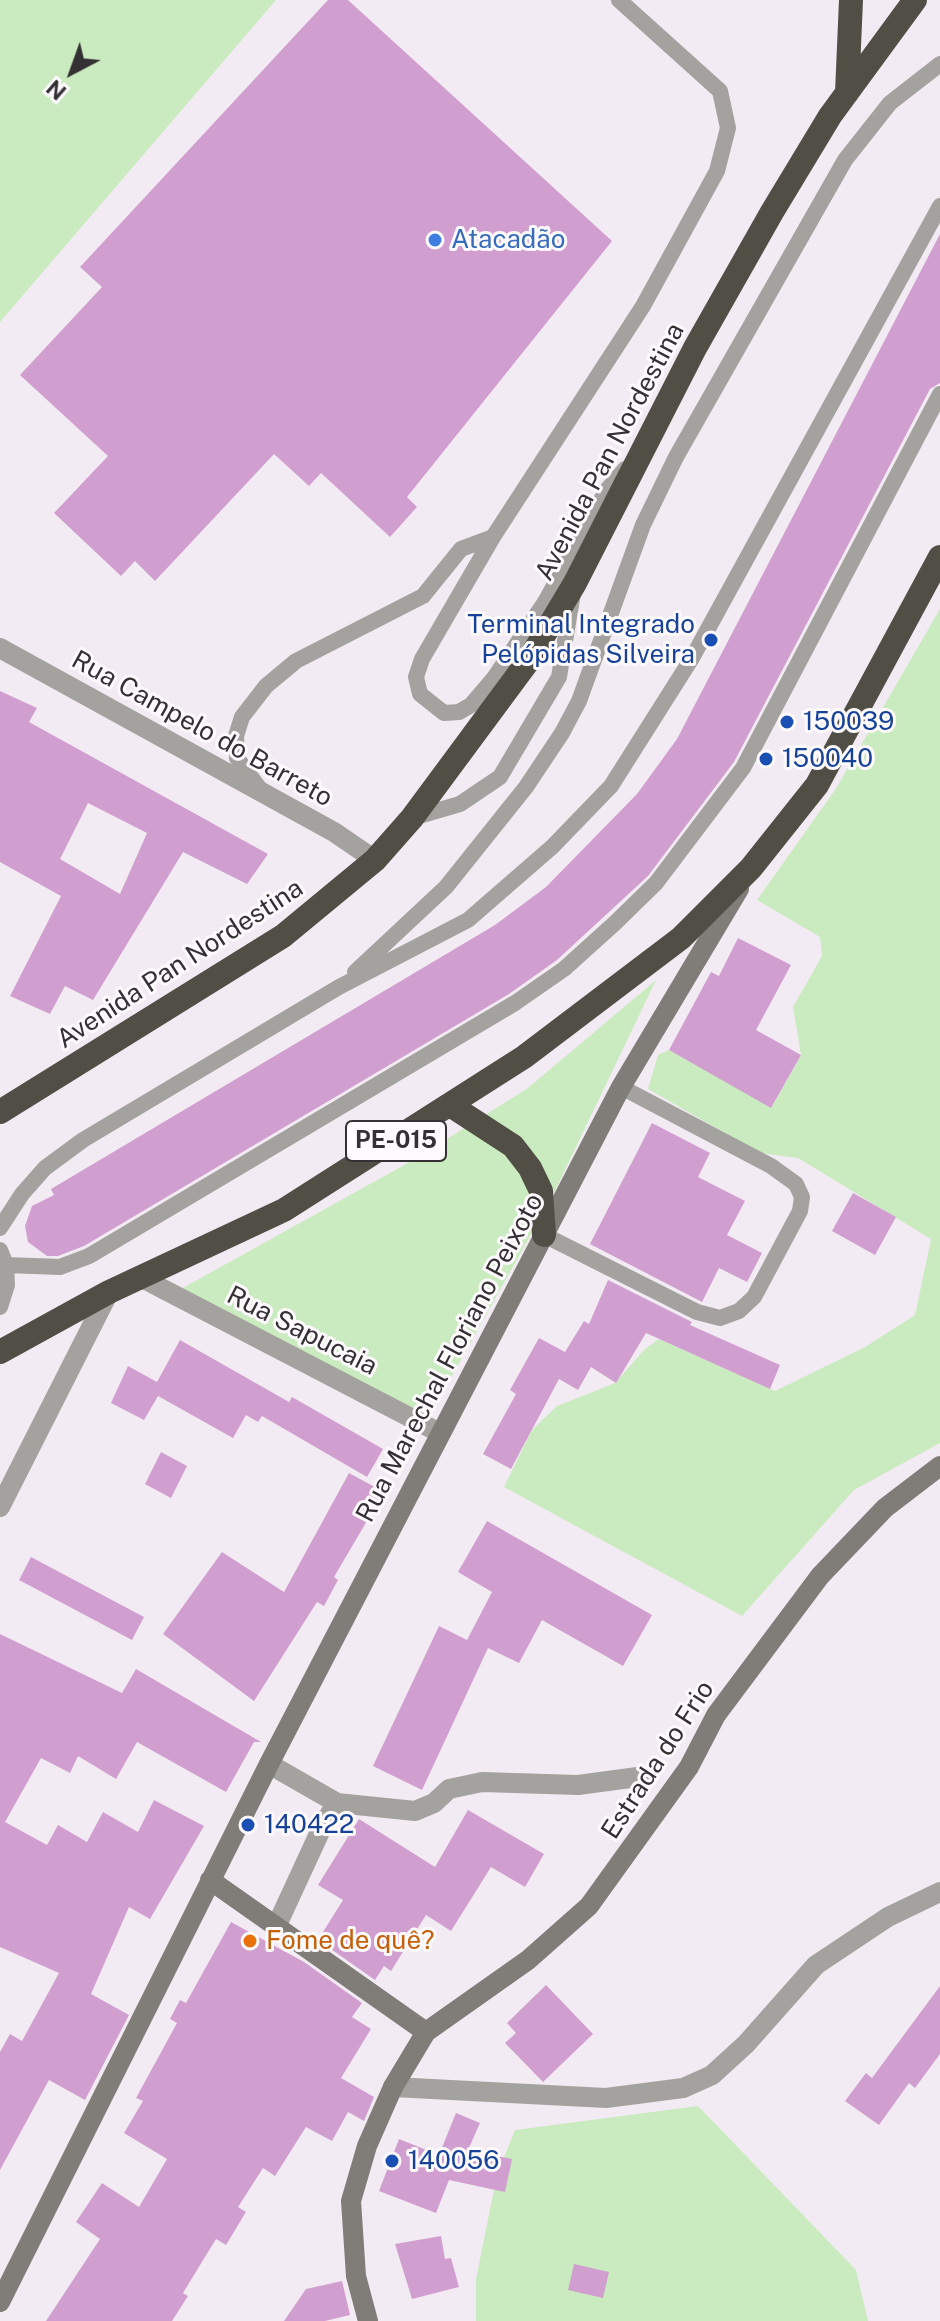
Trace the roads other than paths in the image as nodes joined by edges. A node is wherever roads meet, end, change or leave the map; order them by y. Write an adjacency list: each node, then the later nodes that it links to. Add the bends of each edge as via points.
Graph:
1 (619, 0): 9 (lane, via 720,91 728,128 717,171 643,306)
2 (851, 0): 5 (highway)
3 (915, 0): 5 (highway, Avenida Pan Nordestina)
4 (940, 64): 17 (lane, via 890,103 845,160 692,430 643,525 579,701 562,733 446,887)
5 (847, 94): 8 (highway, Avenida Pan Nordestina, via 772,212)
6 (940, 206): 17 (lane, via 692,658 611,786 552,847 468,920)
7 (940, 394): 23 (lane, via 743,768 671,864 615,923 564,969 515,1003 89,1256 60,1267)
8 (647, 443): 9 (lane, via 606,491 545,602 494,678 471,705 444,713 420,694 416,677); 11 (highway, Avenida Pan Nordestina)
9 (493, 537): 13 (lane, via 461,549 423,596 296,661 266,686 242,717 236,736 237,758)
10 (940, 557): 16 (highway, PE-015, via 817,785)
11 (575, 583): 14 (highway, Avenida Pan Nordestina, via 529,660); 14 (lane, via 559,677 500,777 460,804)
12 (0, 648): 13 (street, Rua Campelo do Barreto)
13 (261, 791): 15 (street, Rua Campelo do Barreto)
14 (412, 818): 15 (highway, Avenida Pan Nordestina)
15 (375, 860): 20 (highway, Avenida Pan Nordestina, via 283,936)
16 (751, 868): 18 (main road, Rua Marechal Floriano Peixoto); 19 (highway, PE-015, via 681,938 524,1057)
17 (339, 987): 21 (lane, via 83,1140 45,1168)
18 (621, 1087): 22 (main road, Rua Marechal Floriano Peixoto); 22 (lane, via 771,1166 796,1184 802,1197 800,1211 754,1297 739,1311 720,1318 697,1312)
19 (450, 1105): 22 (highway, via 513,1146 530,1168 541,1191); 24 (highway, PE-015, via 284,1210)
20 (0, 1112)
21 (0, 1228)
22 (544, 1235): 28 (main road, Rua Marechal Floriano Peixoto)
23 (3, 1258): 26 (lane, via 7,1285)
24 (140, 1277): 25 (highway, PE-015); 28 (street, Rua Sapucaia)
25 (109, 1292): 27 (highway, PE-015); 30 (street)
26 (0, 1307)
27 (0, 1352)
28 (440, 1433): 31 (main road, Rua Marechal Floriano Peixoto)
29 (940, 1466): 37 (main road, Estrada do Frio, via 885,1508 820,1576 716,1715 689,1767 589,1906 528,1960)
30 (0, 1507)
31 (269, 1764): 33 (street); 34 (main road, Rua Marechal Floriano Peixoto)
32 (645, 1776): 33 (street, via 578,1785 482,1782 449,1789 415,1811)
33 (337, 1803): 36 (street)
34 (210, 1880): 36 (main road); 39 (main road, Rua Marechal Floriano Peixoto)
35 (940, 1892): 38 (street, via 888,1917 816,1965 746,2044 712,2075 683,2088 606,2098)
36 (276, 1927): 37 (main road)
37 (426, 2032): 38 (main road, Estrada do Frio)
38 (393, 2087): 40 (main road, Estrada do Frio, via 367,2146 351,2201 356,2276)
39 (0, 2302)
40 (368, 2321)

